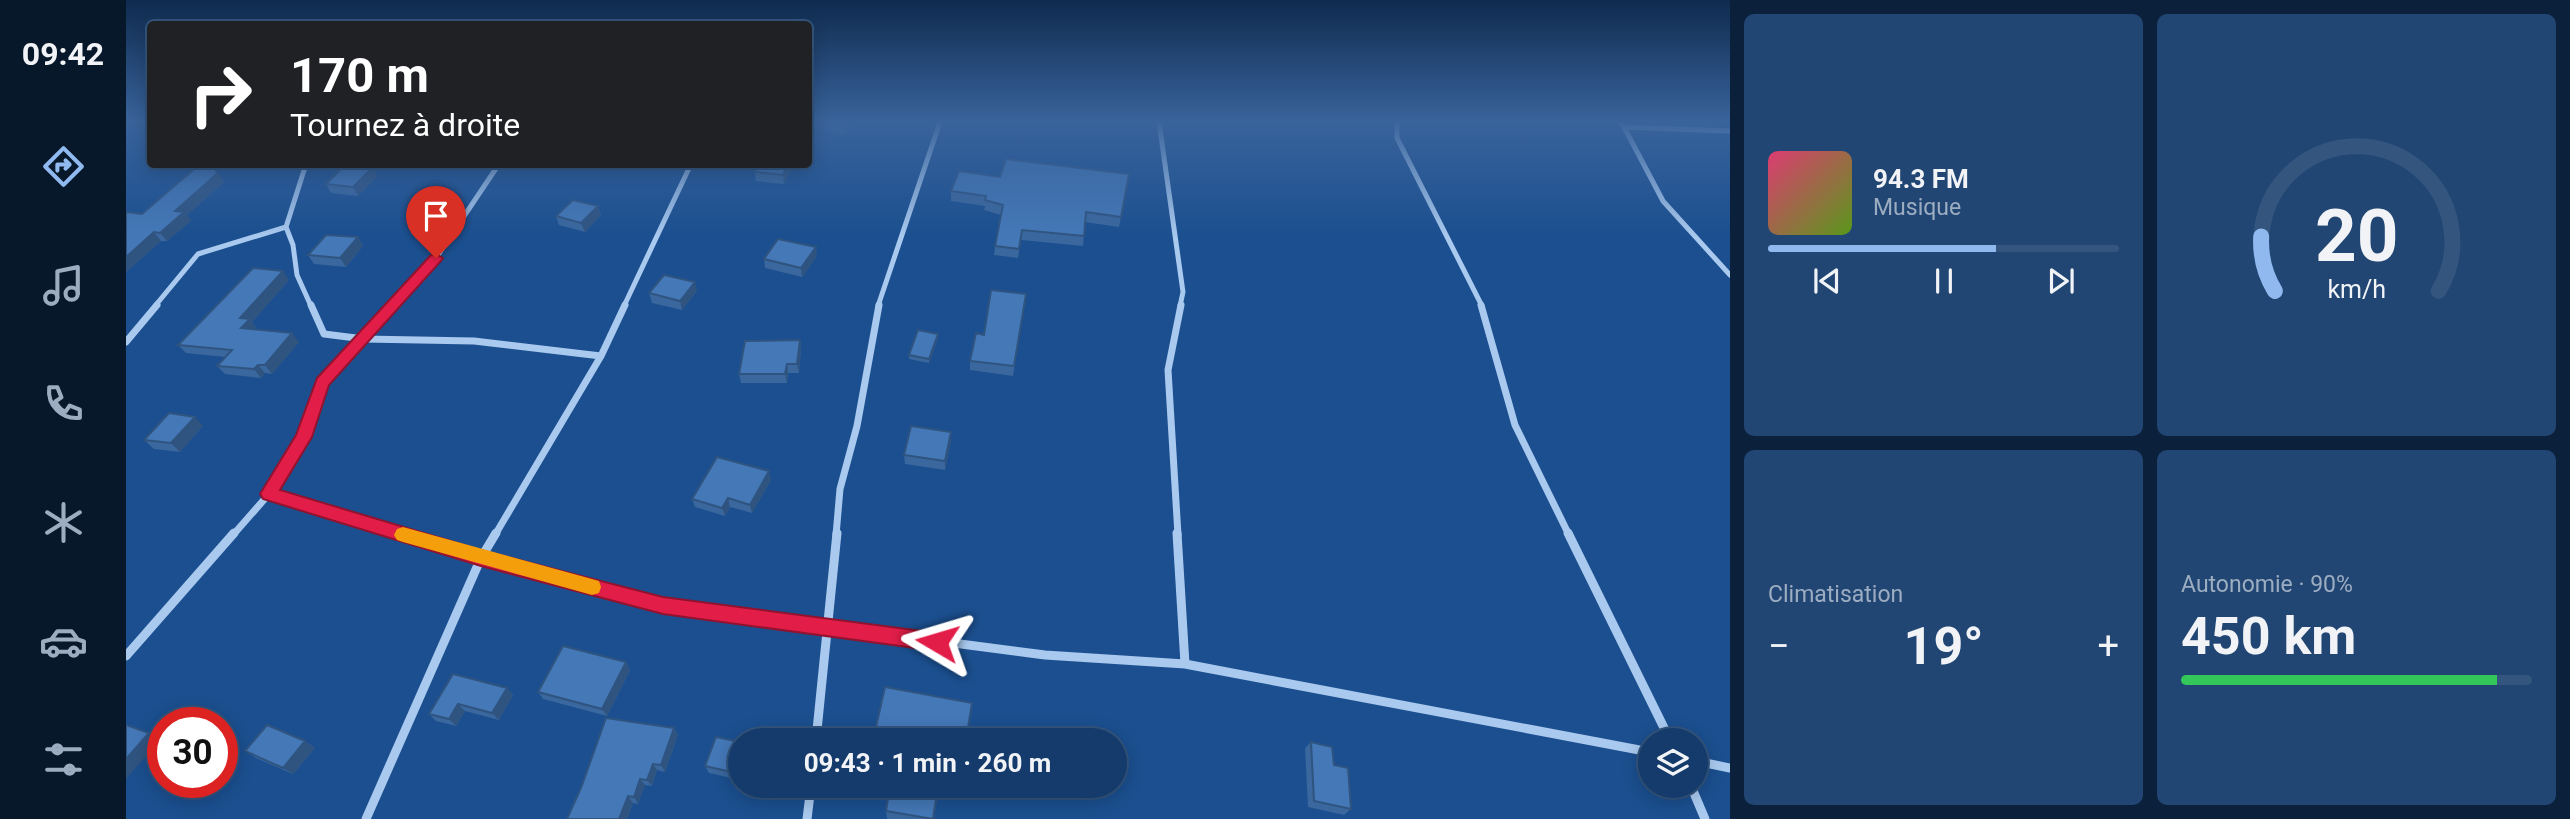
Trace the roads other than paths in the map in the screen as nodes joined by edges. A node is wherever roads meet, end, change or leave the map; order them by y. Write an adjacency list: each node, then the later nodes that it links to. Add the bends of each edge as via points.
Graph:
1 (927, 160): 15 (street, via 880,297 857,426 840,489)
2 (1164, 160): 17 (street, via 1183,292 1168,370)
3 (1408, 160): 19 (street, via 1480,300 1515,425)
4 (1641, 160): 9 (street, via 1663,201)
5 (305, 168): 8 (street)
6 (496, 168): 10 (street, via 436,258)
7 (689, 168): 12 (street)
8 (286, 227): 10 (street, via 297,275 324,334); 11 (street, via 198,254)
9 (1730, 275)
10 (364, 339): 12 (street, via 474,341); 13 (street, via 322,382 304,437)
11 (126, 342)
12 (601, 356): 14 (street)
13 (269, 494): 14 (street); 16 (street)
14 (481, 558): 15 (street, via 663,605); 25 (street)
15 (829, 629): 17 (street, via 1045,655); 18 (street)
16 (126, 656)
17 (1185, 664): 20 (street)
18 (817, 728)
19 (1664, 728)
20 (1638, 750)
21 (1708, 763): 22 (street)
22 (1730, 768)
23 (810, 798): 26 (street)
24 (1696, 798): 27 (street)
25 (366, 819)
26 (807, 819)
27 (1705, 819)

